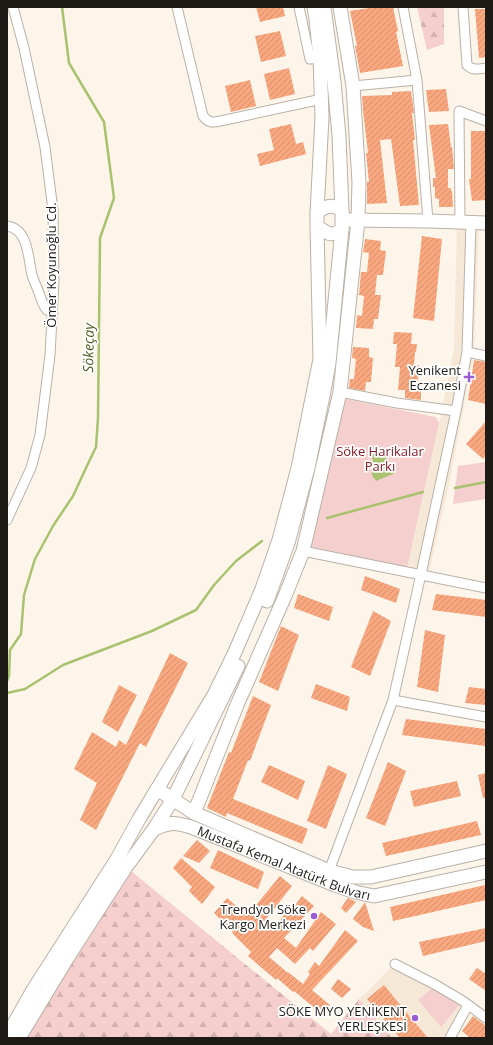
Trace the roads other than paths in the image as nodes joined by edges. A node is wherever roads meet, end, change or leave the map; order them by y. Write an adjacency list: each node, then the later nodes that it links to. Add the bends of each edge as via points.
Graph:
1 (13, 7): 22 (street, Ömer Koyunoğlu Cd., via 45,148 53,210)
2 (177, 7): 13 (street, via 203,116 207,120 212,123)
3 (299, 7): 9 (street, via 310,59)
4 (314, 7): 9 (main road)
5 (324, 7): 16 (main road, via 339,136)
6 (340, 7): 12 (main road)
7 (403, 7): 11 (street)
8 (463, 7): 10 (street, via 467,65 474,69)
9 (320, 58): 13 (main road)
10 (486, 68)
11 (417, 80): 12 (street); 18 (street)
12 (353, 86): 17 (main road)
13 (322, 99): 15 (main road)
14 (486, 121): 19 (street, via 459,111)
15 (317, 220): 16 (main road, via 325,233 330,234 334,234); 16 (main road, via 321,209 334,206); 33 (main road, via 320,359 298,468 279,540 262,590 218,688)
16 (342, 220): 17 (main road); 34 (main road, via 323,396 308,468 288,543 271,591 242,658)
17 (358, 220): 18 (main road); 25 (main road)
18 (428, 220): 19 (main road)
19 (465, 222): 20 (main road); 23 (street)
20 (486, 223)
21 (7, 226): 22 (street, via 17,230 24,239 32,276 42,303)
22 (53, 313): 27 (street, Ömer Koyunoğlu Cd., via 40,435 31,468)
23 (467, 352): 24 (street); 26 (street)
24 (486, 356)
25 (340, 392): 26 (street); 28 (main road)
26 (456, 411): 29 (street)
27 (7, 520)
28 (302, 551): 29 (street); 35 (main road)
29 (421, 574): 30 (street); 31 (street)
30 (486, 588)
31 (393, 700): 32 (street); 39 (street)
32 (486, 716)
33 (157, 789): 34 (main road, Mustafa Kemal Atatürk Bulvarı); 36 (main road)
34 (173, 799): 35 (main road, Mustafa Kemal Atatürk Bulvarı); 37 (main road)
35 (194, 813): 39 (main road, Mustafa Kemal Atatürk Bulvarı)
36 (139, 819): 37 (main road); 46 (main road)
37 (154, 829): 42 (main road, Mustafa Kemal Atatürk Bulvarı, via 168,823 191,827 334,885); 47 (main road, via 122,873)
38 (486, 851): 41 (main road, Mustafa Kemal Atatürk Bulvarı)
39 (329, 871): 41 (main road, Mustafa Kemal Atatürk Bulvarı, via 353,877)
40 (486, 872): 42 (main road, Mustafa Kemal Atatürk Bulvarı)
41 (366, 877): 42 (main road)
42 (374, 896)
43 (395, 964): 44 (street)
44 (468, 1005): 45 (street); 48 (street)
45 (486, 1018)
46 (7, 1036)
47 (19, 1038)
48 (450, 1038)

